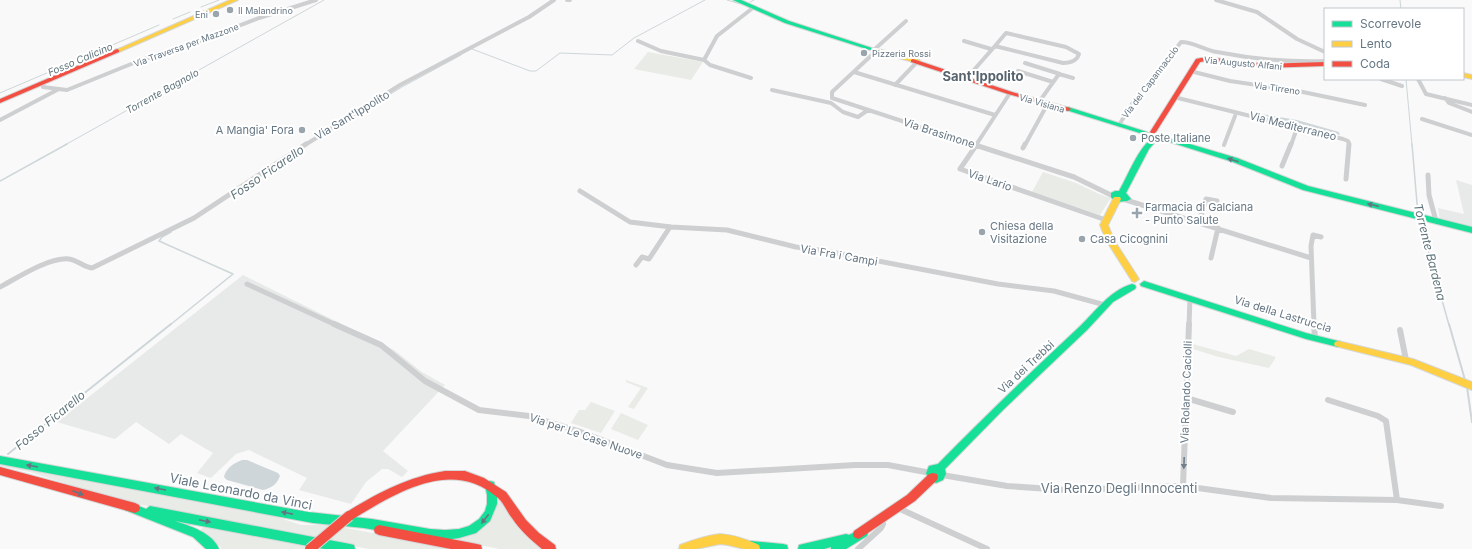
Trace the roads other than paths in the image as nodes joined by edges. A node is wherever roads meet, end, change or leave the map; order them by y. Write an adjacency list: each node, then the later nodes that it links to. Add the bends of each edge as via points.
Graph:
1 (229, 0): 39 (main road)
2 (235, 0): 39 (main road)
3 (316, 0): 34 (street, Via Traversa per Mazzone, via 142,60 67,90)
4 (554, 0): 76 (street, Via Sant'Ippolito, via 529,17 400,85 313,138 194,218 161,236 92,268 68,259 62,260 28,272)
5 (567, 0): 6 (street)
6 (570, 0)
7 (736, 0): 9 (main road, Via Visiana)
8 (1216, 0): 15 (street, via 1257,12 1298,39)
9 (754, 7): 14 (main road, Via Visiana, via 787,22); 16 (street, via 717,36)
10 (906, 21): 14 (street, Via Brasimone)
11 (638, 41): 16 (street, via 661,51)
12 (964, 41): 13 (street)
13 (992, 48): 13 (street, via 1006,33 1074,50 1079,56 1072,63 1063,63); 26 (street)
14 (875, 50): 17 (main road, Via Visiana); 23 (street, Via Brasimone)
15 (1324, 52)
16 (704, 60): 25 (street, via 710,65)
17 (915, 62): 26 (main road, Via Visiana); 31 (street)
18 (1025, 63): 24 (street)
19 (1324, 65): 22 (main road, Via Augusto Alfani, via 1266,66 1202,59 1197,60)
20 (1324, 65): 49 (street, Via del Capannaccio, via 1258,58 1181,42 1132,104)
21 (1018, 71): 30 (street)
22 (1190, 71): 37 (main road, Via Augusto Alfani); 41 (street, Via Tirreno, via 1230,81 1298,91)
23 (854, 72): 31 (street); 43 (street, Via Brasimone, via 831,96 835,100)
24 (1060, 74): 27 (street); 30 (street)
25 (750, 78)
26 (966, 78): 36 (main road, Via Visiana)
27 (1073, 78)
28 (1384, 80): 32 (street)
29 (1418, 80): 38 (street, via 1424,93)
30 (1053, 82): 40 (street)
31 (895, 85): 45 (street)
32 (1402, 86)
33 (43, 87): 34 (street)
34 (58, 90): 48 (street)
35 (772, 90): 43 (street, via 828,103 858,117)
36 (1010, 93): 40 (main road, Via Visiana); 45 (street, Via Lario)
37 (1173, 98): 46 (street, Via Mediterraneo); 52 (main road, Via Augusto Alfani); 53 (street, Via Mediterraneo, via 1343,139)
38 (1445, 98): 42 (street); 44 (street, via 1449,103)
39 (0, 100)
40 (1043, 104): 49 (main road, Via Visiana); 56 (street)
41 (1365, 105)
42 (1472, 105)
43 (868, 110): 54 (street, Via Brasimone)
44 (1472, 112)
45 (995, 115): 54 (street, Via Lario)
46 (1235, 116): 50 (street, Via Mediterraneo); 55 (street)
47 (1422, 119): 51 (street)
48 (0, 120)
49 (1119, 125): 52 (main road, Via Visiana)
50 (1296, 131): 53 (street, Via Mediterraneo); 57 (street)
51 (1472, 135)
52 (1152, 136): 61 (main road, Via Augusto Alfani, via 1146,142 1146,148); 64 (main road, Via Visiana, one-way to 52, via 1306,188 1235,160)
53 (1349, 144): 59 (street)
54 (975, 145): 61 (street, Via Brasimone, via 1074,177); 63 (street, Via Lario, via 961,166 962,171)
55 (1224, 145)
56 (1023, 148)
57 (1282, 166)
58 (1428, 175): 64 (street, via 1429,194)
59 (1346, 179)
60 (580, 190): 66 (street, Via Fra i Campi, via 630,222)
61 (1121, 196): 63 (main road, Via Augusto Alfani); 65 (street, Via Brasimone)
62 (1217, 201): 65 (street, via 1206,199)
63 (1106, 220): 73 (main road, via 1104,225 1110,240)
64 (1436, 221): 68 (main road, Via Visiana)
65 (1199, 222): 67 (street, Via Brasimone)
66 (670, 227): 72 (street, via 649,259 642,257); 78 (street, Via Fra i Campi, via 727,230 796,247 998,284 1054,291)
67 (1218, 228): 70 (street); 71 (street, Via Brasimone)
68 (1472, 230)
69 (1321, 237): 71 (street, via 1313,235)
70 (1211, 258)
71 (1311, 258): 80 (street)
72 (636, 265)
73 (1134, 283): 75 (main road, Via dei Trebbi, via 1141,289); 78 (main road, Via dei Trebbi)
74 (247, 284): 88 (street, Via per Le Case Nuove, via 381,345 425,381 479,410 529,416 578,431 668,465 717,473 837,465 888,465)
75 (1144, 284): 77 (main road, Via della Lastruccia)
76 (0, 286)
77 (1190, 298): 80 (main road, Via della Lastruccia); 83 (street, Via Rolando Caciolli)
78 (1105, 305): 88 (main road, Via dei Trebbi)
79 (1400, 330): 81 (street)
80 (1315, 338): 81 (main road, Via della Lastruccia)
81 (1406, 360): 82 (main road, Via della Lastruccia)
82 (1472, 386)
83 (1186, 398): 85 (street); 90 (street, Via Rolando Caciolli, one-way to 90)
84 (1328, 400): 91 (street, via 1386,421)
85 (1233, 412)
86 (0, 460): 95 (main road, Viale Leonardo da Vinci, one-way to 86)
87 (0, 471): 93 (main road, one-way to 93)
88 (936, 473): 90 (street, Via Renzo Degli Innocenti, via 1007,486 1065,490); 94 (main road, Via dei Trebbi)
89 (489, 483): 95 (main road, one-way to 95, via 494,496 492,509 485,521 472,531 458,536 434,536 373,524); 100 (main road, bridge, via 469,475 429,477 394,490 349,516); 103 (main road, via 503,496 538,540)
90 (1183, 486): 91 (street, Via Renzo Degli Innocenti, via 1271,498)
91 (1397, 500): 92 (street, Via Renzo Degli Innocenti)
92 (1441, 506)
93 (129, 507): 99 (main road, via 197,534); 101 (main road, one-way to 101)
94 (898, 508): 96 (main road, Via dei Trebbi); 109 (street)
95 (308, 517): 102 (main road, Viale Leonardo da Vinci)
96 (882, 520): 97 (main road, Via dei Trebbi); 108 (street, via 881,528)
97 (863, 533): 106 (main road, Via dei Trebbi, via 842,541); 107 (main road)
98 (753, 548): 104 (main road, via 736,540 717,538); 105 (main road)
99 (214, 549)
100 (310, 549)
101 (350, 549)
102 (477, 549)
103 (551, 549)
104 (684, 549)
105 (783, 549)
106 (803, 549)
107 (836, 549)
108 (858, 549)
109 (987, 549)

